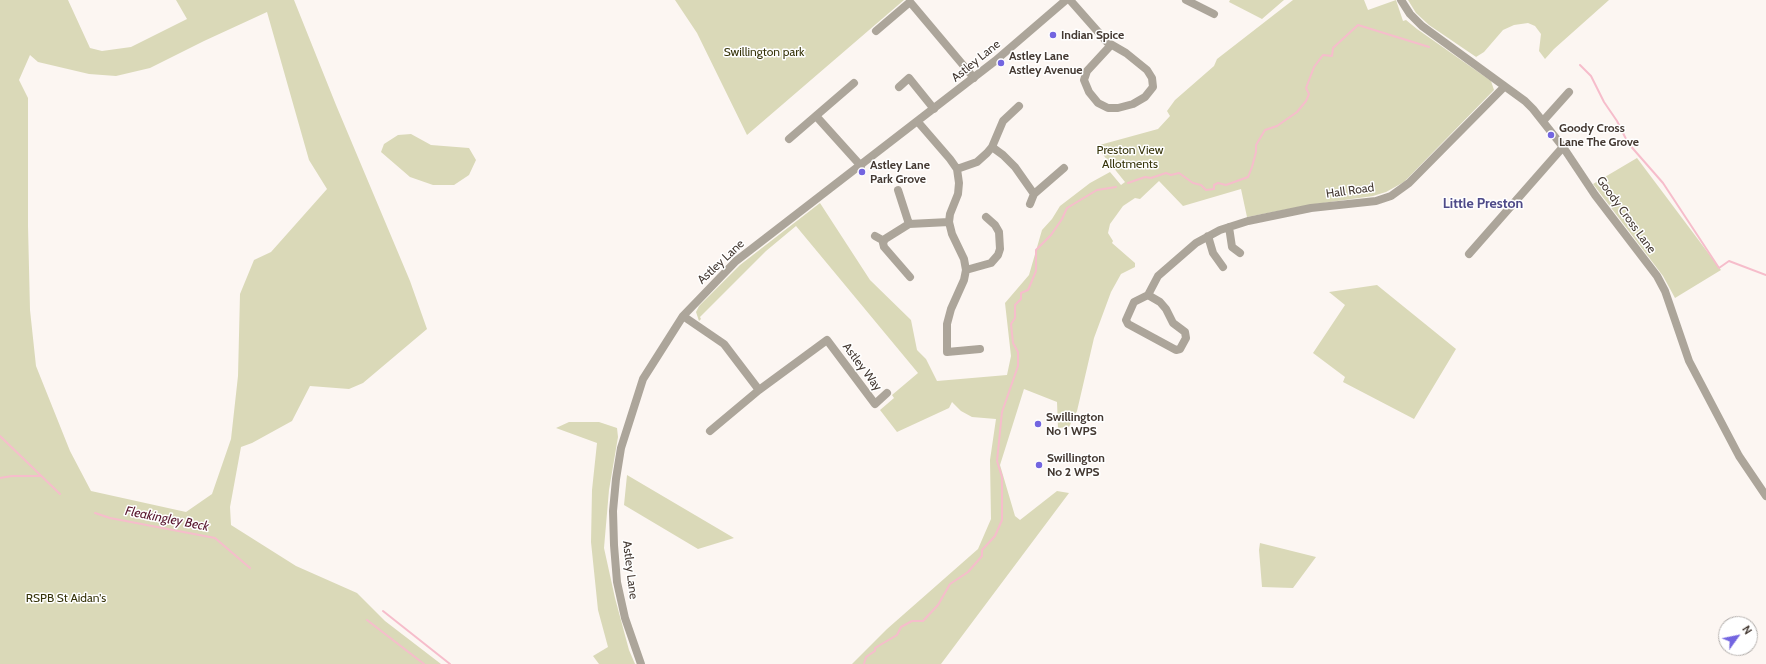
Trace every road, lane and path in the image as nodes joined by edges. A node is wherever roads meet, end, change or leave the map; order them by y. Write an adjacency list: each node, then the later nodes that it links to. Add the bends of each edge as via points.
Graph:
1 (1070, 0): 7 (street)
2 (1186, 0): 5 (street)
3 (1401, 0): 11 (street, Goody Cross Lane, via 1422,26)
4 (1060, 2): 8 (street, Astley Lane)
5 (1214, 14)
6 (876, 31): 8 (street, via 910,2)
7 (1111, 45): 7 (street, via 1147,70 1153,82 1151,91 1145,97 1118,108 1108,108 1098,103 1084,80 1087,72)
8 (974, 78): 14 (street, Astley Lane)
9 (854, 83): 15 (street)
10 (899, 87): 14 (street, via 909,78)
11 (1504, 87): 16 (street, Goody Cross Lane, via 1525,101); 30 (street, Hall Road, via 1409,183 1391,196 1376,201 1311,208)
12 (1569, 92): 16 (street)
13 (1019, 106): 19 (street, via 1003,121)
14 (934, 109): 17 (street, Astley Lane)
15 (816, 116): 18 (street); 21 (street)
16 (1542, 121): 20 (street, Goody Cross Lane)
17 (918, 122): 21 (street, Astley Lane); 23 (street)
18 (790, 139)
19 (992, 147): 23 (street, via 977,162); 25 (street, via 1015,167)
20 (1562, 147): 35 (street); 45 (street, Goody Cross Lane, via 1657,276 1665,291 1690,362 1739,456)
21 (861, 166): 40 (street, Astley Lane, via 736,261)
22 (1064, 168): 25 (street)
23 (957, 169): 28 (street, via 958,194)
24 (898, 190): 29 (street)
25 (1034, 194): 26 (street)
26 (1030, 204)
27 (986, 217): 37 (street, via 999,232 998,255 991,263)
28 (949, 222): 29 (street); 37 (street)
29 (909, 224): 33 (street)
30 (1229, 227): 32 (street, Hall Road); 34 (street, via 1232,247)
31 (875, 236): 33 (street)
32 (1208, 236): 36 (street, via 1212,253); 39 (street, Hall Road, via 1196,243 1158,276)
33 (884, 240): 38 (street, via 886,249)
34 (1240, 253)
35 (1469, 254)
36 (1223, 267)
37 (966, 270): 41 (street, via 947,324 945,352)
38 (910, 277)
39 (1148, 295): 39 (street, via 1134,302 1126,318 1127,323 1176,350 1180,349 1186,338 1185,332 1173,323 1166,308)
40 (683, 316): 42 (street, via 724,344); 46 (street, Astley Lane, via 643,379 623,441 616,479 613,525 617,582 625,618)
41 (980, 349)
42 (759, 390): 43 (street, Astley Way, via 827,340 875,404); 44 (street, Astley Way)
43 (887, 393)
44 (710, 431)
45 (1766, 496)
46 (641, 664)

